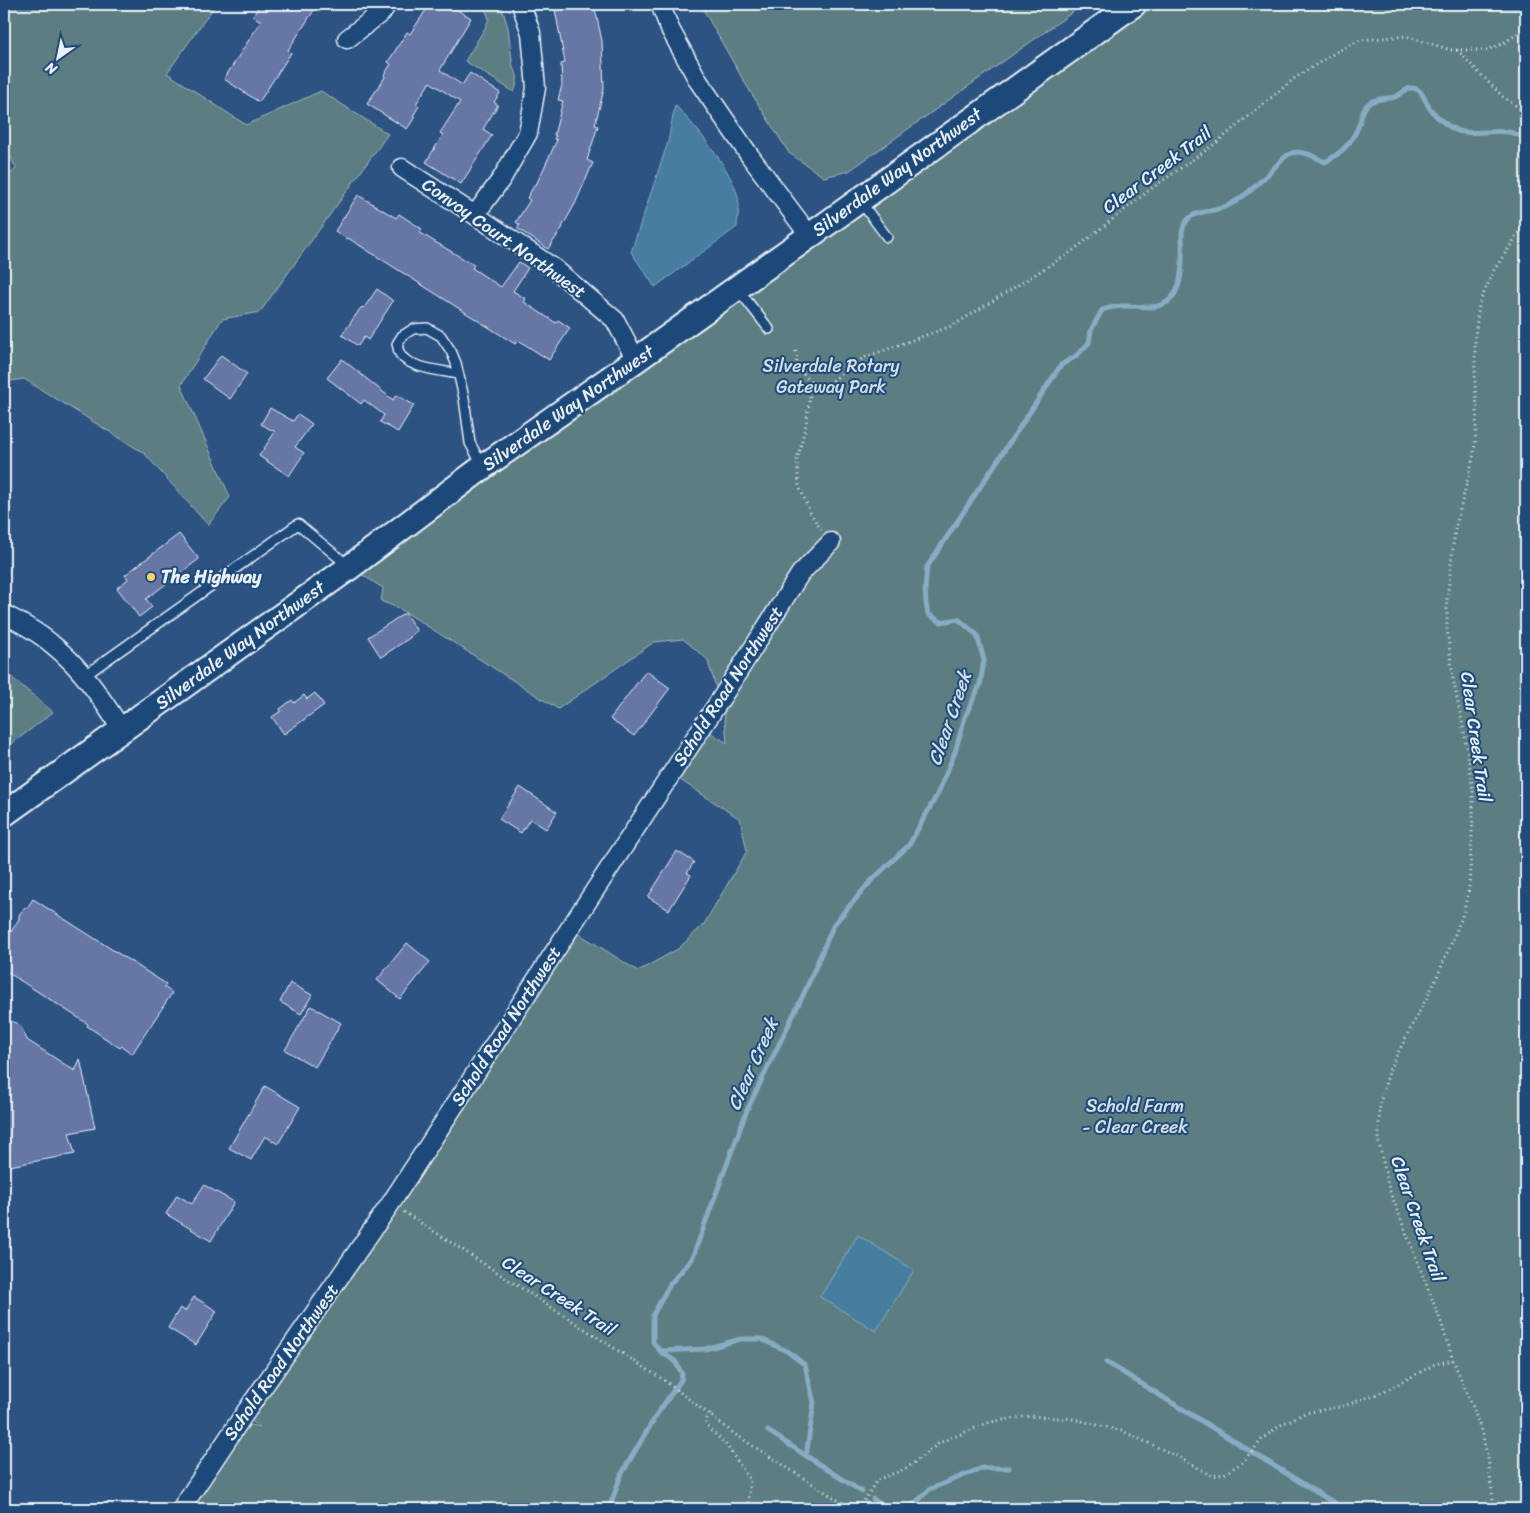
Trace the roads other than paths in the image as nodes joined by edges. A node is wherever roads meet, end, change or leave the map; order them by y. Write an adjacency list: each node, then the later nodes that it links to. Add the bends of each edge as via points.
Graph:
1 (387, 4): 5 (street, via 382,12)
2 (521, 4): 8 (street, via 531,33 536,88 528,133 502,178)
3 (660, 4): 9 (street, via 670,30 699,82)
4 (1134, 4): 7 (main road, Silverdale Way Northwest)
5 (347, 39)
6 (402, 168): 8 (street, Convoy Court Northwest)
7 (859, 200): 9 (main road, Silverdale Way Northwest); 10 (lane)
8 (475, 215): 13 (street, Convoy Court Northwest, via 555,270 616,320)
9 (809, 235): 11 (main road, Silverdale Way Northwest)
10 (887, 237)
11 (737, 288): 12 (lane); 13 (main road, Silverdale Way Northwest)
12 (769, 329)
13 (636, 360): 15 (main road, Silverdale Way Northwest)
14 (458, 374): 14 (lane, via 451,351 441,336 427,328 412,329 397,344 405,360); 15 (lane, via 470,443)
15 (483, 467): 17 (main road, Silverdale Way Northwest)
16 (831, 542): 22 (street, Schold Road Northwest, via 800,574 391,1203)
17 (350, 567): 19 (lane, via 298,524); 20 (main road, Silverdale Way Northwest)
18 (4, 614): 19 (street, via 54,645)
19 (84, 676): 20 (street)
20 (122, 730): 21 (main road, Silverdale Way Northwest)
21 (4, 814)
22 (181, 1509)

